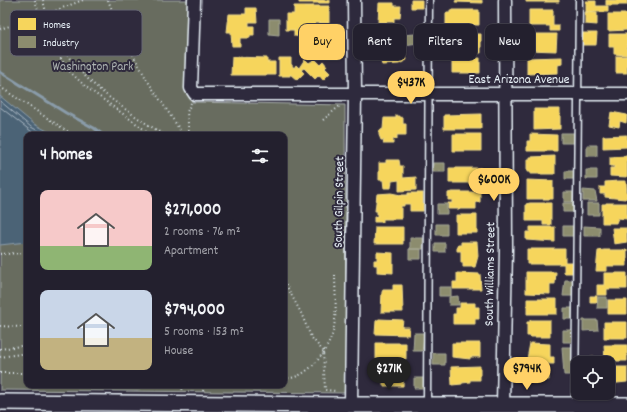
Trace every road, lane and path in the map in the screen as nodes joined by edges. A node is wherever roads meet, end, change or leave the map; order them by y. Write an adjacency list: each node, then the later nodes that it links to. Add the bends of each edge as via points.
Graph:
1 (35, 0): 10 (path)
2 (43, 0): 11 (path)
3 (83, 0): 12 (path)
4 (108, 0): 13 (path)
5 (194, 0): 21 (street, via 191,88)
6 (354, 0): 22 (street, South Gilpin Street)
7 (429, 0): 20 (lane)
8 (505, 0): 23 (street, South Williams Street)
9 (579, 0): 24 (lane)
10 (38, 10)
11 (46, 10)
12 (57, 10)
13 (112, 10)
14 (10, 26): 15 (path)
15 (0, 29)
16 (59, 56): 29 (path, via 67,69 86,87)
17 (68, 56): 30 (path, via 90,83)
18 (134, 56): 27 (path)
19 (0, 86): 28 (path)
20 (429, 93): 22 (street, East Arizona Avenue); 23 (street, East Arizona Avenue); 49 (lane)
21 (195, 94): 22 (street, East Arizona Avenue); 31 (path, via 187,112)
22 (356, 94): 26 (path); 56 (street, South Gilpin Street)
23 (505, 94): 24 (street, East Arizona Avenue); 50 (street, South Williams Street)
24 (579, 94): 25 (street, East Arizona Avenue); 51 (lane)
25 (627, 94)
26 (323, 120)
27 (180, 130)
28 (68, 132)
29 (148, 132)
30 (160, 132)
31 (189, 132)
32 (24, 253): 33 (path)
33 (0, 254)
34 (335, 272): 40 (path, via 334,328)
35 (287, 287): 40 (path, via 310,337)
36 (0, 326): 37 (path)
37 (21, 327)
38 (24, 345): 39 (path)
39 (0, 349)
40 (323, 351): 45 (path, via 310,369); 46 (path, via 325,390)
41 (24, 353): 42 (path)
42 (0, 357)
43 (0, 373): 44 (path)
44 (24, 373)
45 (287, 378)
46 (337, 391)
47 (0, 402): 52 (street)
48 (627, 404): 51 (street)
49 (427, 405): 50 (street); 56 (street)
50 (503, 405): 55 (street)
51 (575, 405): 55 (street)
52 (38, 407): 53 (street)
53 (114, 408): 54 (street)
54 (193, 408): 56 (street)
55 (537, 408)
56 (351, 409)

